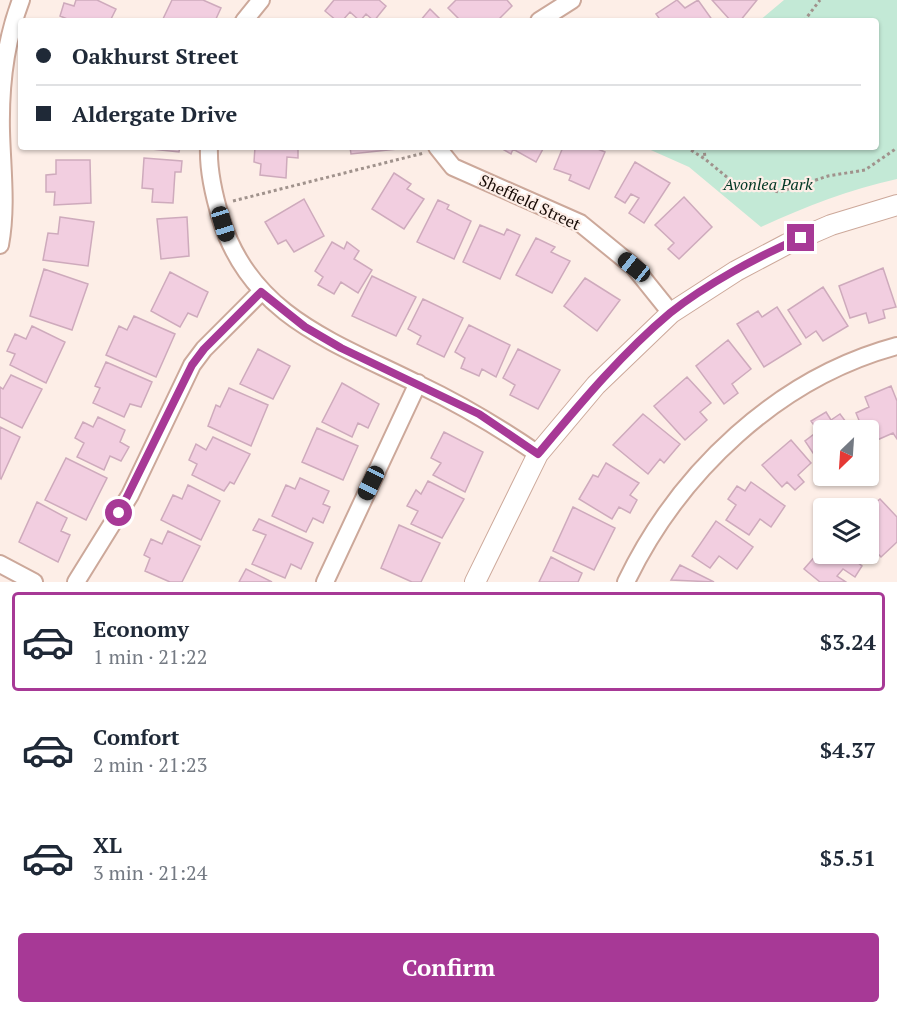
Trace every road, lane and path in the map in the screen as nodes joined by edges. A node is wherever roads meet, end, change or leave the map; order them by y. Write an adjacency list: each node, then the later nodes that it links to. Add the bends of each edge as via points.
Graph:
1 (21, 0): 8 (street)
2 (261, 0): 5 (street)
3 (572, 0): 6 (street)
4 (820, 0): 7 (path)
5 (246, 18)
6 (544, 18)
7 (806, 18)
8 (3, 48): 18 (street, via 4,189)
9 (897, 148): 15 (path, via 865,170 828,176 779,192 734,183)
10 (209, 150): 16 (street)
11 (429, 150): 16 (path)
12 (439, 150): 20 (street, Sheffield Street, via 453,166 580,223 634,267)
13 (691, 150): 15 (path)
14 (704, 150): 15 (path)
15 (705, 159)
16 (217, 204): 19 (street, via 229,243)
17 (897, 205): 20 (street, via 831,225 787,244)
18 (0, 245)
19 (261, 292): 22 (street, via 305,327 341,348); 26 (street, via 192,365 130,495)
20 (671, 313): 23 (street, via 596,385)
21 (897, 346): 29 (street, via 841,367 791,393 747,425 681,493)
22 (418, 383): 23 (street, via 479,414); 27 (street)
23 (538, 454): 28 (street)
24 (0, 564): 25 (street)
25 (34, 582)
26 (76, 582)
27 (325, 582)
28 (475, 582)
29 (626, 582)

